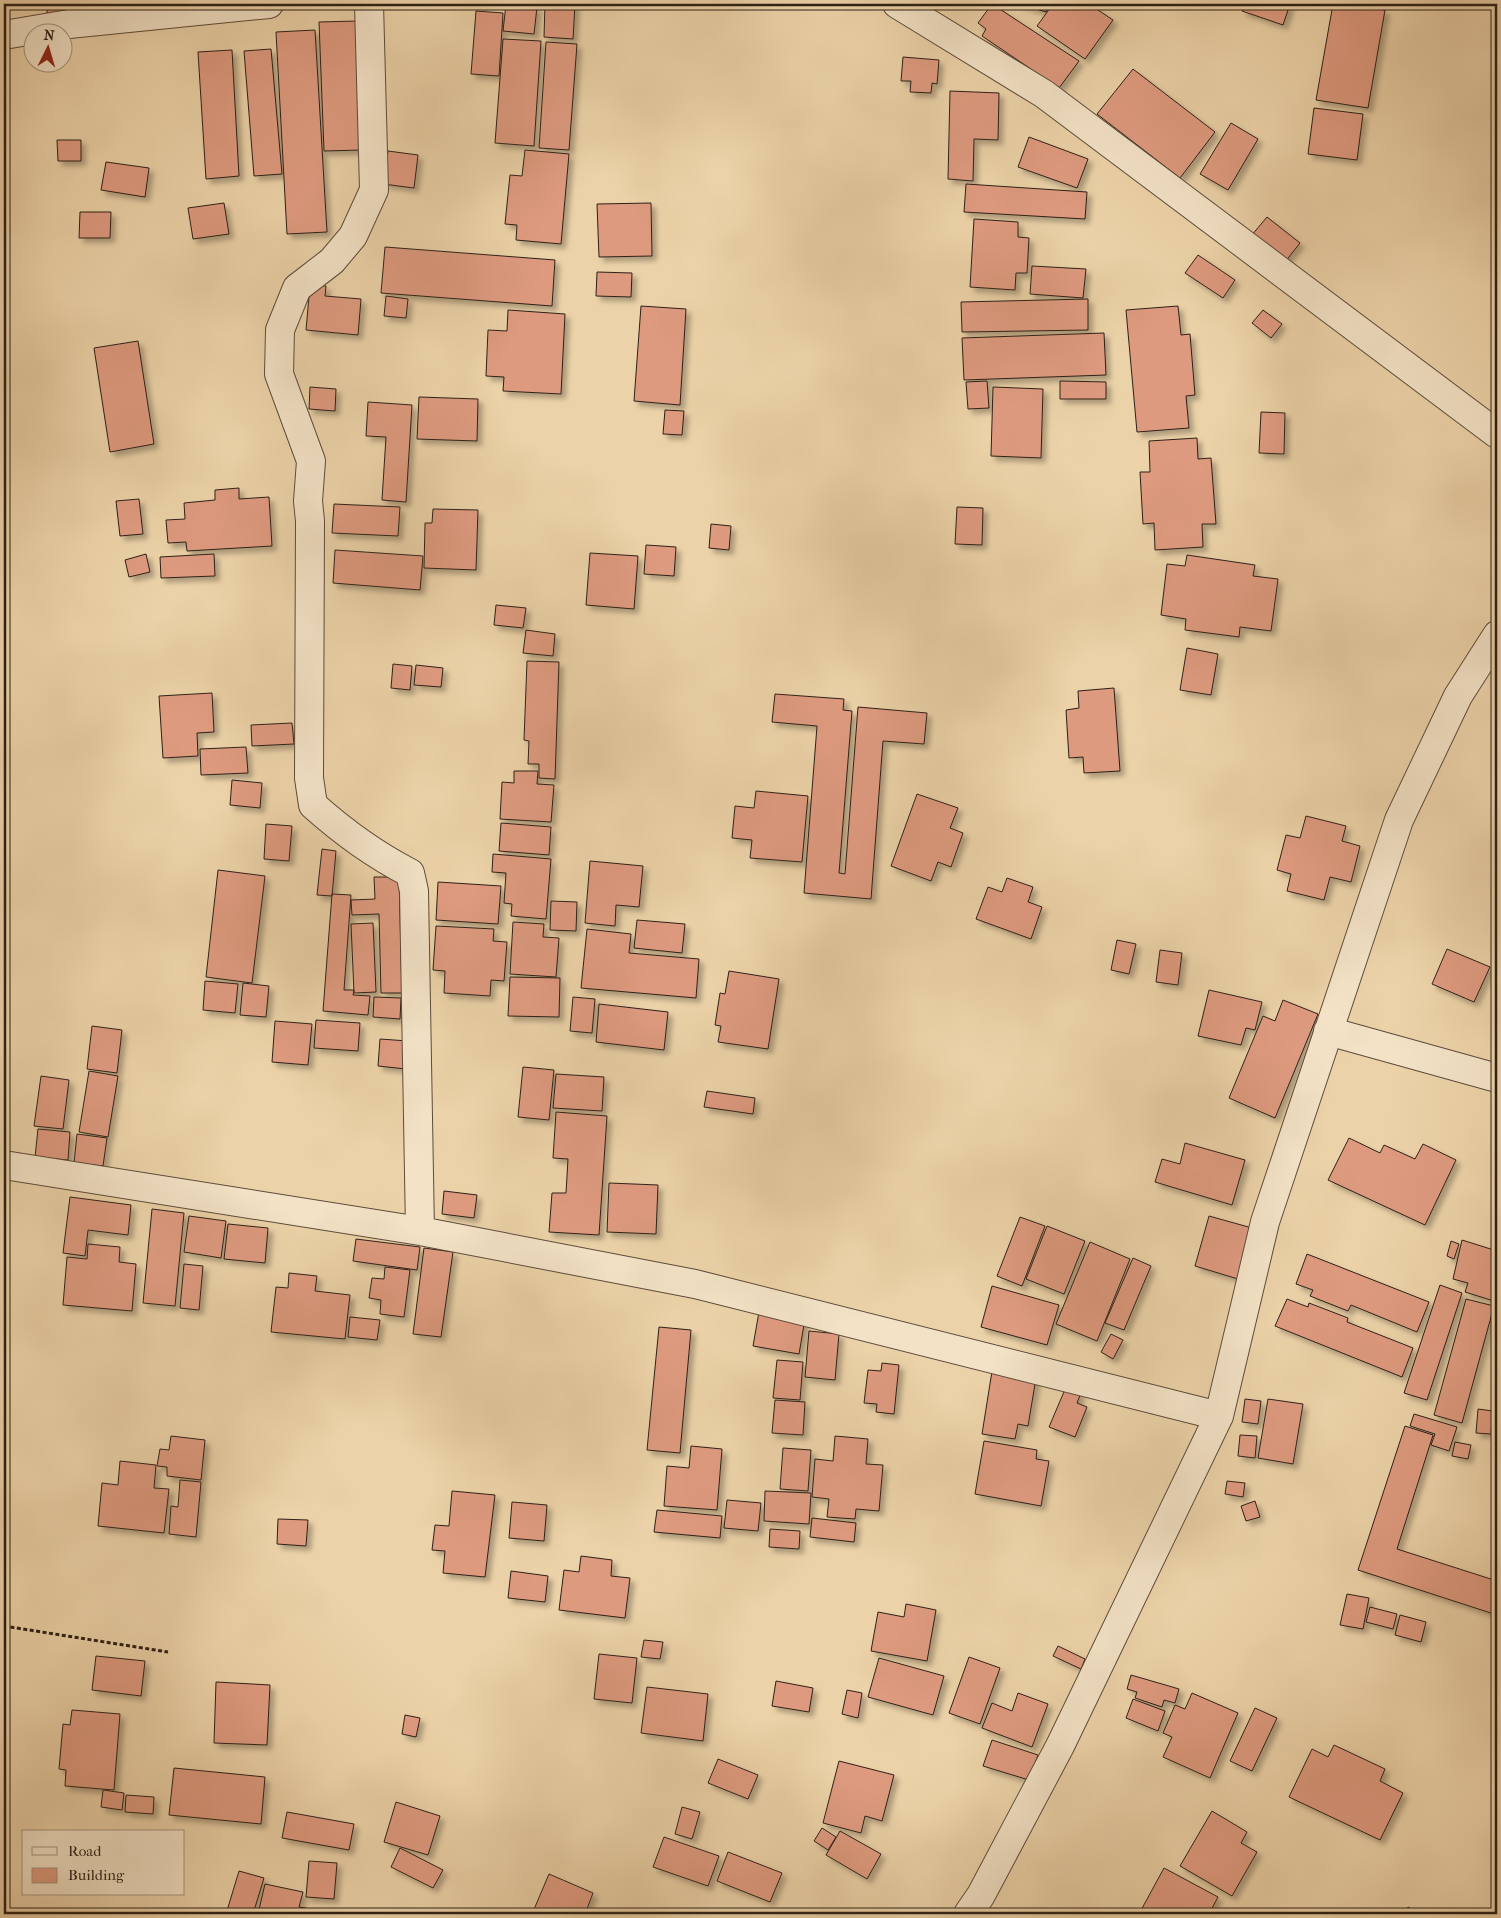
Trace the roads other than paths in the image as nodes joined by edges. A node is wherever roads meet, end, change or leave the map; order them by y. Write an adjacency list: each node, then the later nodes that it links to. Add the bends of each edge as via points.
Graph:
1 (269, 4): 4 (street)
2 (369, 4): 11 (street, via 374,190 353,236 332,261 297,288 280,330 279,374 311,461 308,501 309,778 313,805 336,826 410,873 414,891)
3 (897, 4): 6 (street, via 1044,94)
4 (185, 8): 5 (street)
5 (4, 35)
6 (1497, 434)
7 (1497, 634): 8 (street, via 1458,696 1399,820)
8 (1328, 1031): 9 (street); 12 (street, via 1265,1222)
9 (1497, 1078)
10 (4, 1165): 11 (street)
11 (420, 1231): 12 (street, via 695,1284)
12 (1219, 1416): 13 (street, via 1060,1746)
13 (968, 1914)

